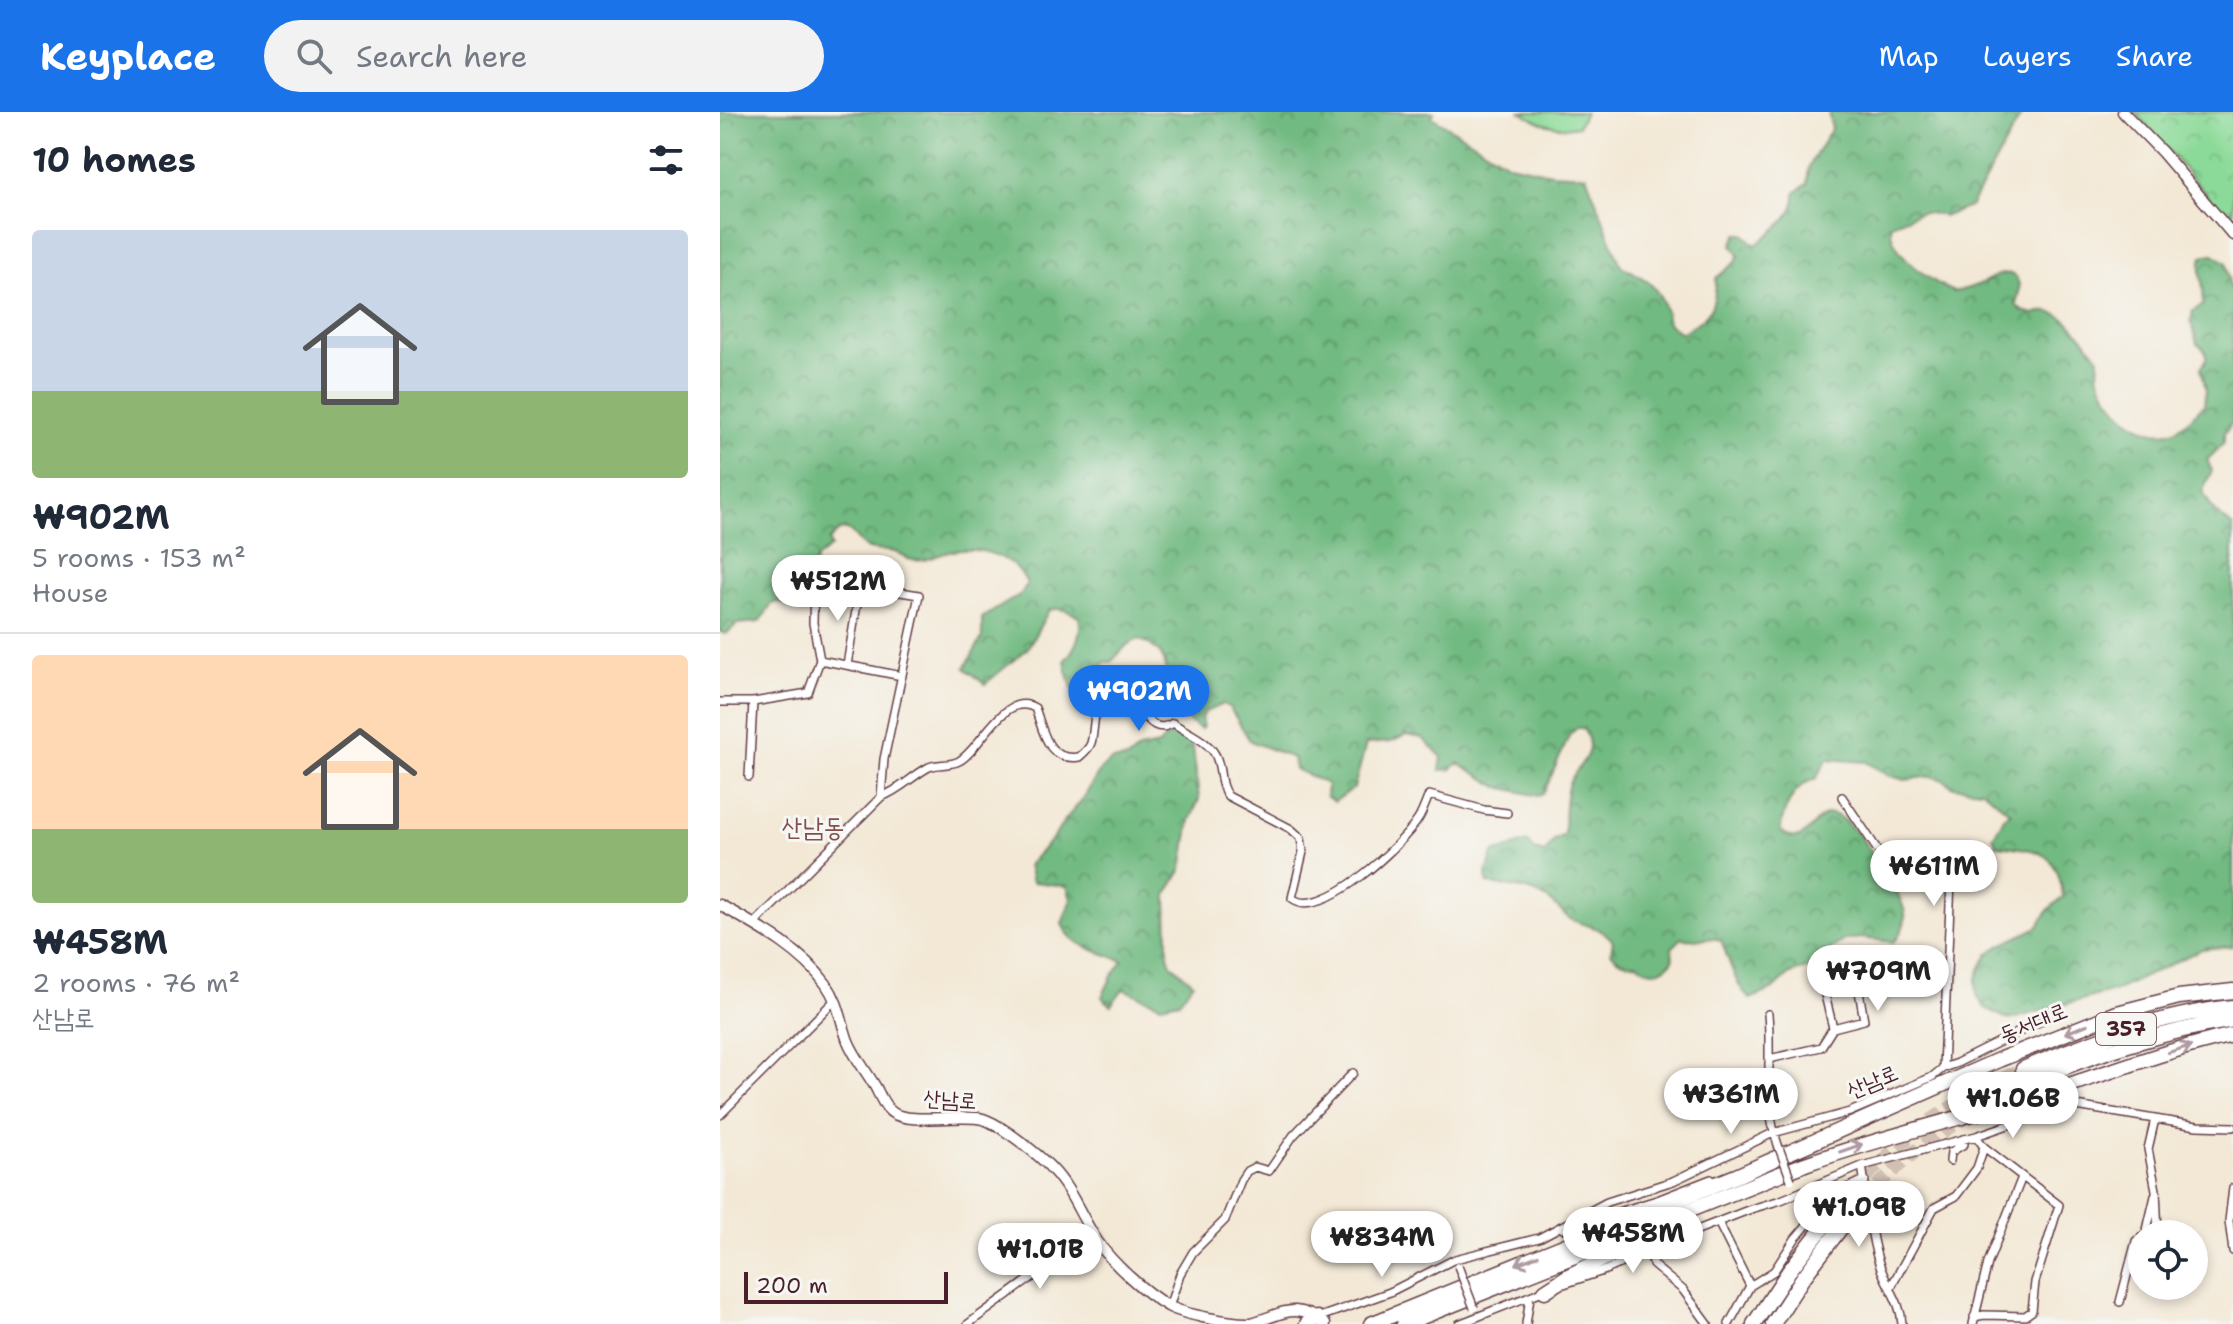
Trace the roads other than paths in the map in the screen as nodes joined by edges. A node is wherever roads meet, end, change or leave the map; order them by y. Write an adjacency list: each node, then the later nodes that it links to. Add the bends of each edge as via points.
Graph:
1 (2123, 112): 2 (street)
2 (2233, 235)
3 (860, 586): 4 (street, via 820,579 814,584 813,623); 5 (street); 6 (street, via 919,595)
4 (820, 660): 5 (street); 8 (street, via 808,693)
5 (847, 665): 6 (street)
6 (902, 676): 10 (street)
7 (720, 702): 8 (street)
8 (753, 702): 9 (street)
9 (749, 777)
10 (881, 797): 12 (street, via 930,766 960,761 1007,710 1021,704 1035,708 1058,756 1079,757 1090,746 1100,702 1119,695 1152,724 1165,728 1173,723 1209,746 1228,796 1301,838 1303,852 1292,898 1305,905 1324,900 1385,859 1419,818 1429,795); 14 (street)
11 (1842, 797): 26 (street, via 1893,873 1951,881)
12 (1507, 813)
13 (720, 905): 14 (street, 산남로)
14 (755, 923): 18 (street, 산남로, via 818,974)
15 (1853, 957): 23 (street, via 1864,1020)
16 (1824, 991): 23 (street)
17 (2233, 991): 36 (highway, 동서대로, one-way to 36, via 2179,997 2117,1013)
18 (835, 1000): 28 (street); 47 (street, 산남로, via 856,1057 891,1112 973,1118 1000,1128 1052,1169)
19 (2233, 1007): 22 (highway, 357, via 2089,1041 2026,1075 2145,1037)
20 (2057, 1013): 26 (street, 산남로)
21 (1768, 1014): 25 (street)
22 (2233, 1020)
23 (1833, 1028): 25 (street, via 1821,1047)
24 (2233, 1035): 39 (highway, one-way to 24, via 1861,1144)
25 (1769, 1059): 31 (street)
26 (1943, 1068): 31 (street, 산남로, via 1850,1112)
27 (1353, 1073): 58 (street, via 1293,1136 1269,1171 1247,1171 1225,1220 1193,1252 1180,1274)
28 (720, 1115)
29 (2155, 1119): 30 (street); 32 (street, via 2076,1106); 42 (street, via 2148,1149)
30 (2233, 1127)
31 (1773, 1133): 39 (street, bridge); 48 (street, 산남로, via 1673,1181 1607,1202)
32 (1976, 1136): 33 (street); 34 (street)
33 (1963, 1139): 35 (street); 37 (street)
34 (1984, 1147): 38 (street); 54 (street, via 1977,1168 1956,1196 1934,1208)
35 (1950, 1161)
36 (1763, 1165): 48 (street); 63 (highway, 동서대로, one-way to 63)
37 (1862, 1166): 40 (street); 43 (street)
38 (2022, 1177): 60 (street, via 1988,1263); 60 (street, via 2059,1205 2035,1282 2032,1311 2025,1316 1984,1315)
39 (1784, 1178): 43 (street); 55 (highway, via 1628,1247); 64 (highway)
40 (1865, 1180): 53 (street, via 1833,1194 1774,1271); 54 (street, via 1874,1244)
41 (2233, 1188): 50 (street)
42 (2156, 1190): 44 (street); 45 (street)
43 (1795, 1194): 46 (street)
44 (2148, 1220)
45 (2157, 1220)
46 (1718, 1222): 49 (street); 53 (street)
47 (1093, 1233): 58 (street, 산남로, via 1107,1253); 62 (street)
48 (1539, 1238): 51 (street, 산남로)
49 (1650, 1251): 55 (street); 67 (street, via 1653,1265 1683,1290)
50 (2233, 1251)
51 (1456, 1262): 59 (street, bridge); 61 (street, 산남로)
52 (2128, 1272): 57 (street)
53 (1750, 1286): 68 (street)
54 (1891, 1287): 71 (street)
55 (1545, 1291): 56 (street)
56 (1530, 1297): 59 (street); 66 (street)
57 (2120, 1302)
58 (1169, 1307): 61 (street, 산남로, via 1249,1324 1299,1311)
59 (1476, 1317): 65 (street)
60 (1974, 1321)
61 (1316, 1322)
62 (968, 1324)
63 (1371, 1324)
64 (1404, 1324)
65 (1459, 1324)
66 (1526, 1324)
67 (1708, 1324)
68 (1729, 1324)
69 (1754, 1324): 70 (highway, via 1789,1271 1844,1212)
70 (1773, 1324)
71 (1902, 1324)

